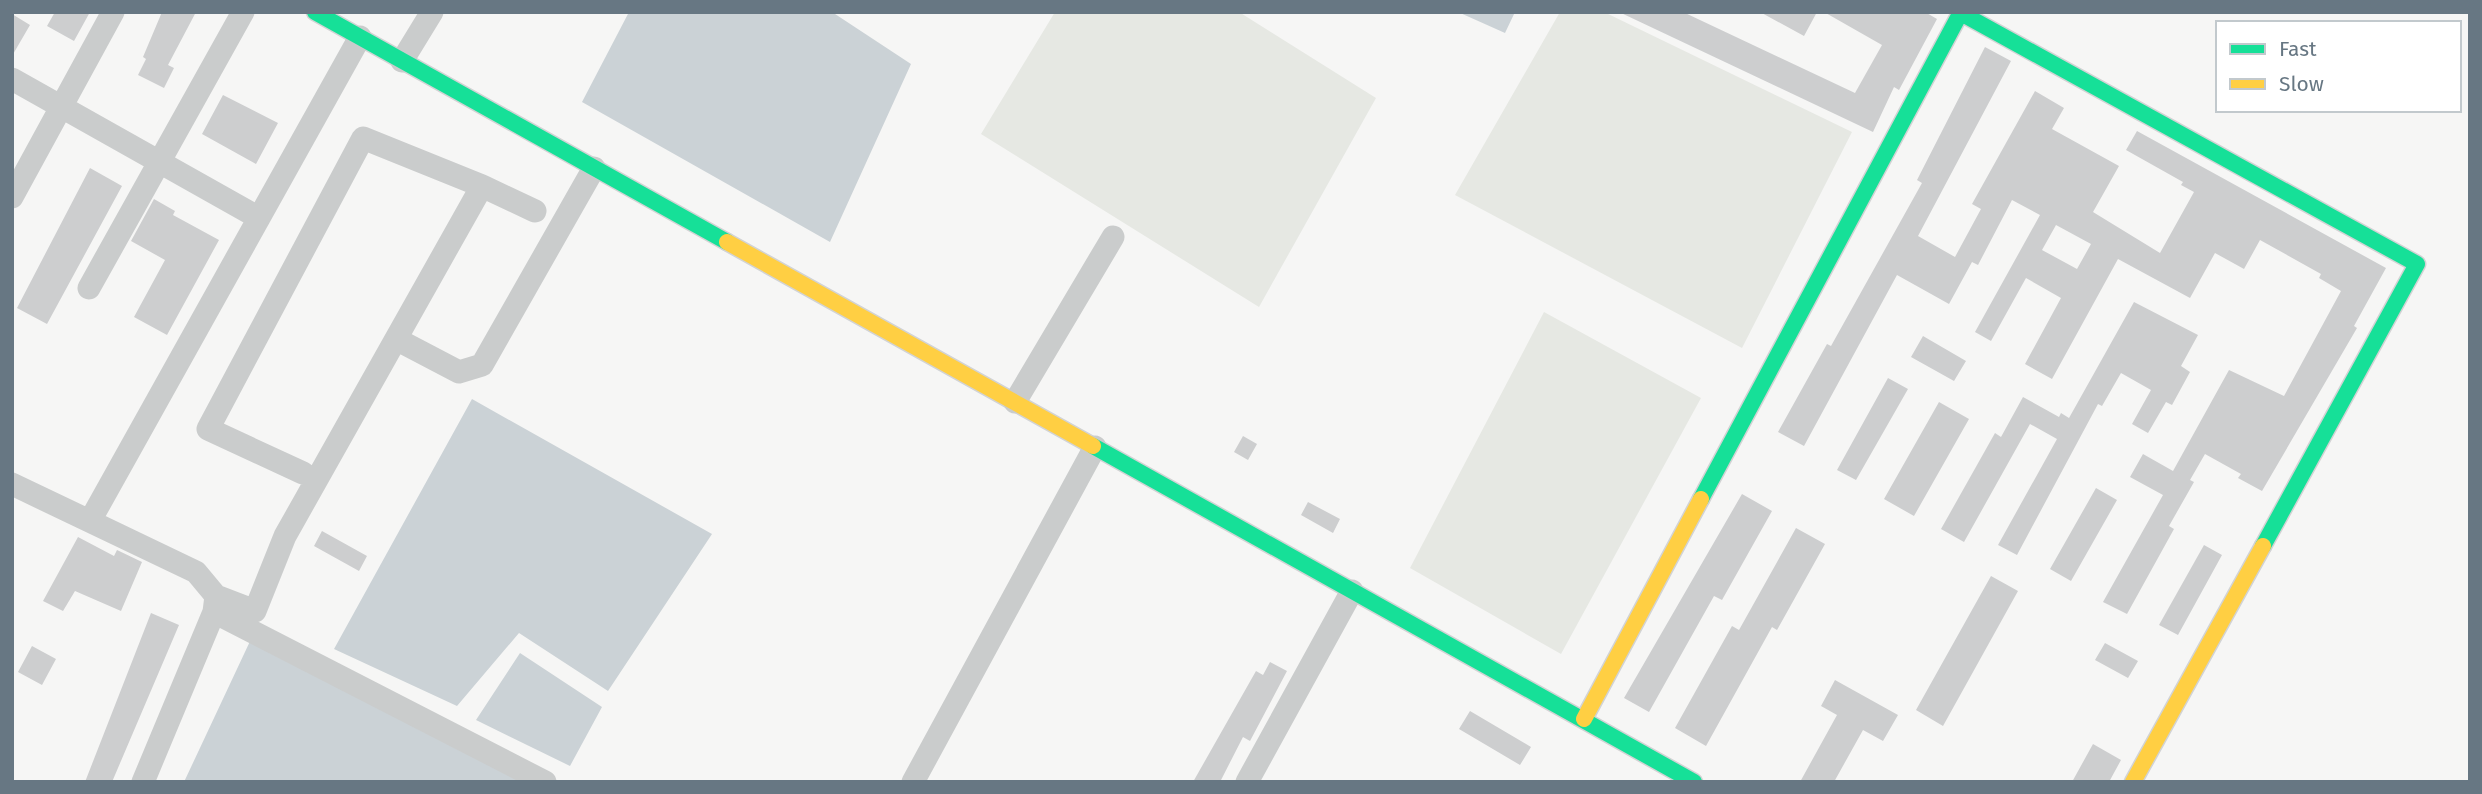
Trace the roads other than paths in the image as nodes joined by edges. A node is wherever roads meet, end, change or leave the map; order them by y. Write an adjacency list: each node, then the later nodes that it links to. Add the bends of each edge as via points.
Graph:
1 (113, 12): 9 (street)
2 (243, 12): 10 (street)
3 (315, 12): 6 (street)
4 (432, 12): 7 (street)
5 (1960, 13): 26 (street); 32 (street, via 2417,264)
6 (360, 37): 7 (street); 15 (street)
7 (402, 61): 11 (street)
8 (12, 79): 9 (street)
9 (62, 106): 10 (street); 13 (street)
10 (160, 161): 15 (street); 17 (street)
11 (594, 168): 18 (street, via 482,365 459,372); 19 (street)
12 (482, 186): 14 (street); 18 (street); 21 (street, via 363,138 208,429)
13 (12, 197)
14 (535, 211)
15 (260, 218): 23 (street)
16 (1113, 237): 19 (street)
17 (89, 288)
18 (396, 339): 25 (street, via 285,537 254,611)
19 (1015, 402): 20 (street)
20 (1095, 447): 24 (street); 29 (street)
21 (303, 473)
22 (12, 484): 23 (street)
23 (91, 519): 25 (street, via 196,572)
24 (1352, 591): 26 (street); 30 (street)
25 (215, 604): 27 (street); 28 (street)
26 (1584, 719): 31 (street)
27 (143, 782)
28 (545, 782)
29 (914, 782)
30 (1247, 782)
31 (1694, 782)
32 (2133, 782)

